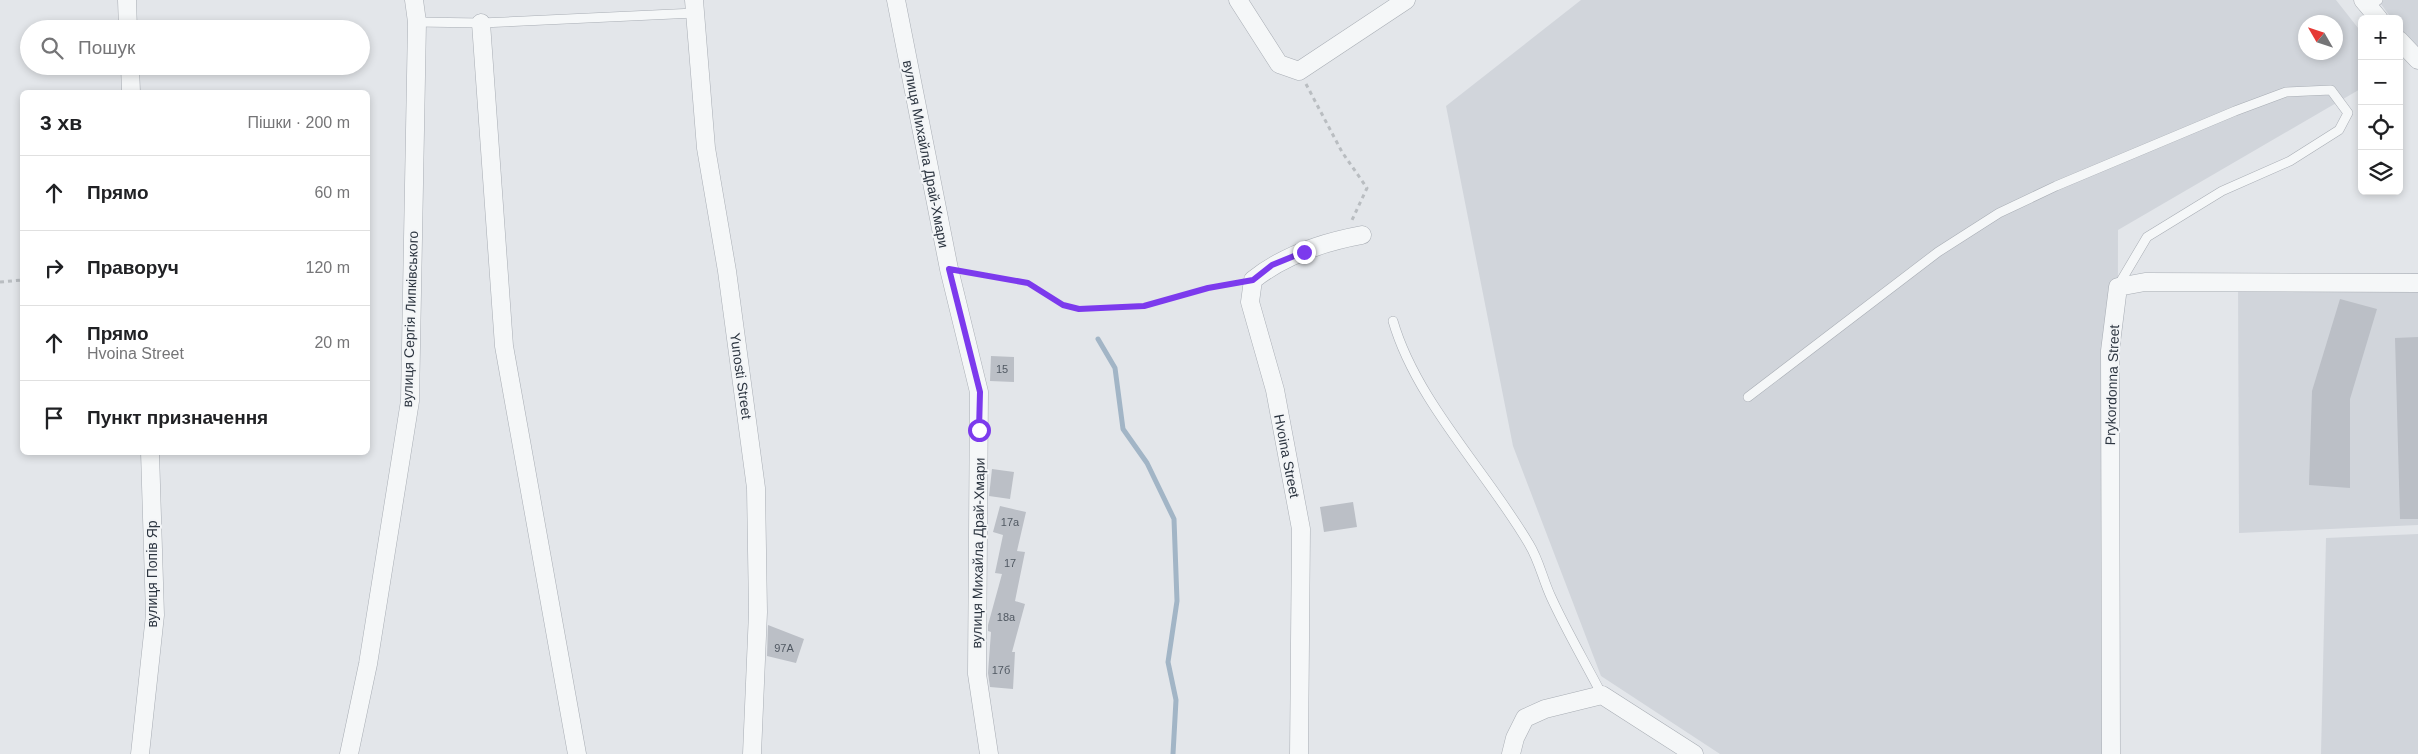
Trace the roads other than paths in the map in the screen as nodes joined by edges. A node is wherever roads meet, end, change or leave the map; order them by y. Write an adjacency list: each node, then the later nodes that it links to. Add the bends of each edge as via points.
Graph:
1 (127, 0): 7 (street)
2 (414, 0): 8 (street, вулиця Сергія Липківського)
3 (896, 0): 25 (street, вулиця Михайла Драй-Хмари, via 949,269 980,392 977,674)
4 (1238, 0): 5 (street, via 1279,64 1299,71)
5 (1406, 0)
6 (694, 6): 9 (lane); 24 (street, Yunosti Street, via 706,148 727,271 756,488 758,612)
7 (128, 20)
8 (416, 22): 9 (lane); 22 (street, вулиця Сергія Липківського, via 410,401 368,664)
9 (481, 23): 23 (street, via 504,346)
10 (2403, 44): 11 (street)
11 (2418, 60)
12 (130, 75): 13 (street)
13 (131, 90)
14 (1362, 235): 26 (street, Hvoina Street, via 1336,240 1272,265 1253,280 1250,302 1275,390 1301,529)
15 (2418, 283): 16 (street, via 2145,282)
16 (2118, 287): 18 (lane, via 2147,237 2222,191 2290,160 2339,130 2348,113 2331,90 2286,92 2056,186 1999,213 1938,252); 29 (street, Prykordonna Street, via 2110,351)
17 (1394, 321): 20 (lane, via 1400,345 1440,414 1530,546 1551,598)
18 (1748, 397)
19 (150, 455): 21 (street, вулиця Попів Яр, via 154,615)
20 (1602, 695): 27 (street, via 1545,709 1525,718); 28 (street)
21 (140, 754)
22 (350, 754)
23 (577, 754)
24 (752, 754)
25 (989, 754)
26 (1299, 754)
27 (1511, 754)
28 (1694, 754)
29 (2111, 754)

